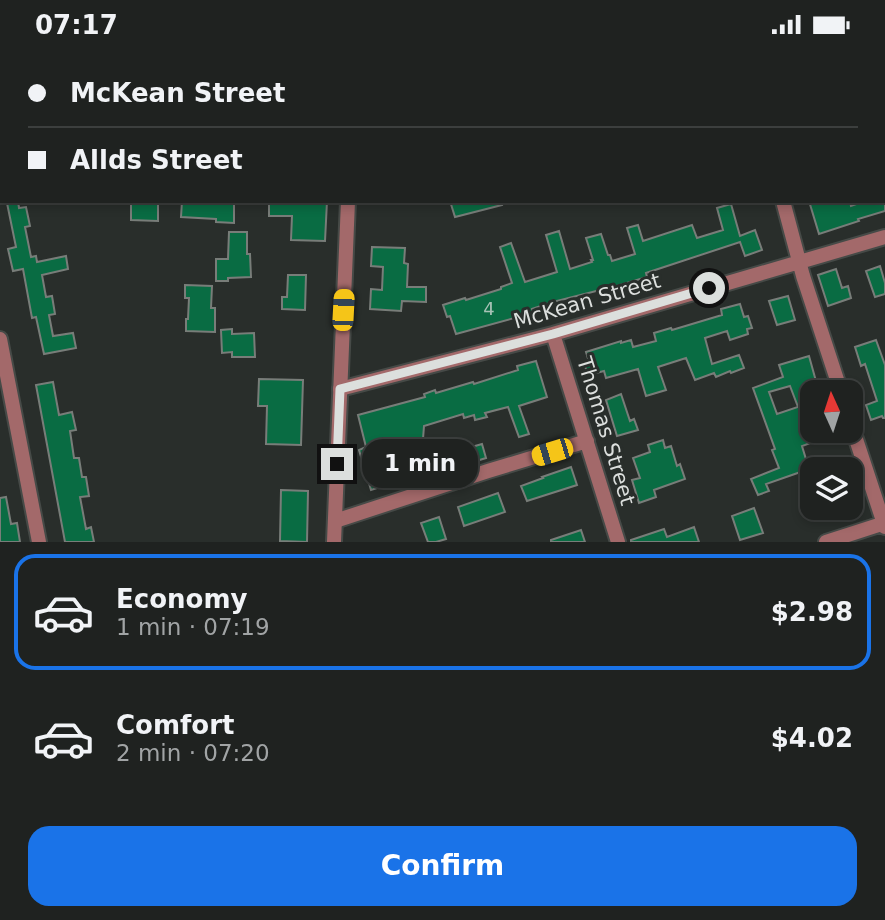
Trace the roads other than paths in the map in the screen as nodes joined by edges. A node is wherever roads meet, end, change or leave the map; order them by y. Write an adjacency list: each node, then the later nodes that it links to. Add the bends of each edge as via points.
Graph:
1 (348, 203): 8 (street)
2 (784, 203): 4 (street)
3 (885, 237): 4 (street, McKean Street)
4 (799, 262): 5 (street, McKean Street); 7 (street)
5 (553, 334): 8 (street, McKean Street); 9 (street, Thomas Street)
6 (0, 339): 13 (street)
7 (837, 380)
8 (340, 389): 11 (street)
9 (587, 441): 11 (street); 15 (street, Thomas Street)
10 (857, 443): 12 (street)
11 (335, 521): 14 (street)
12 (885, 524): 16 (street)
13 (39, 542)
14 (334, 542)
15 (618, 542)
16 (826, 542)

